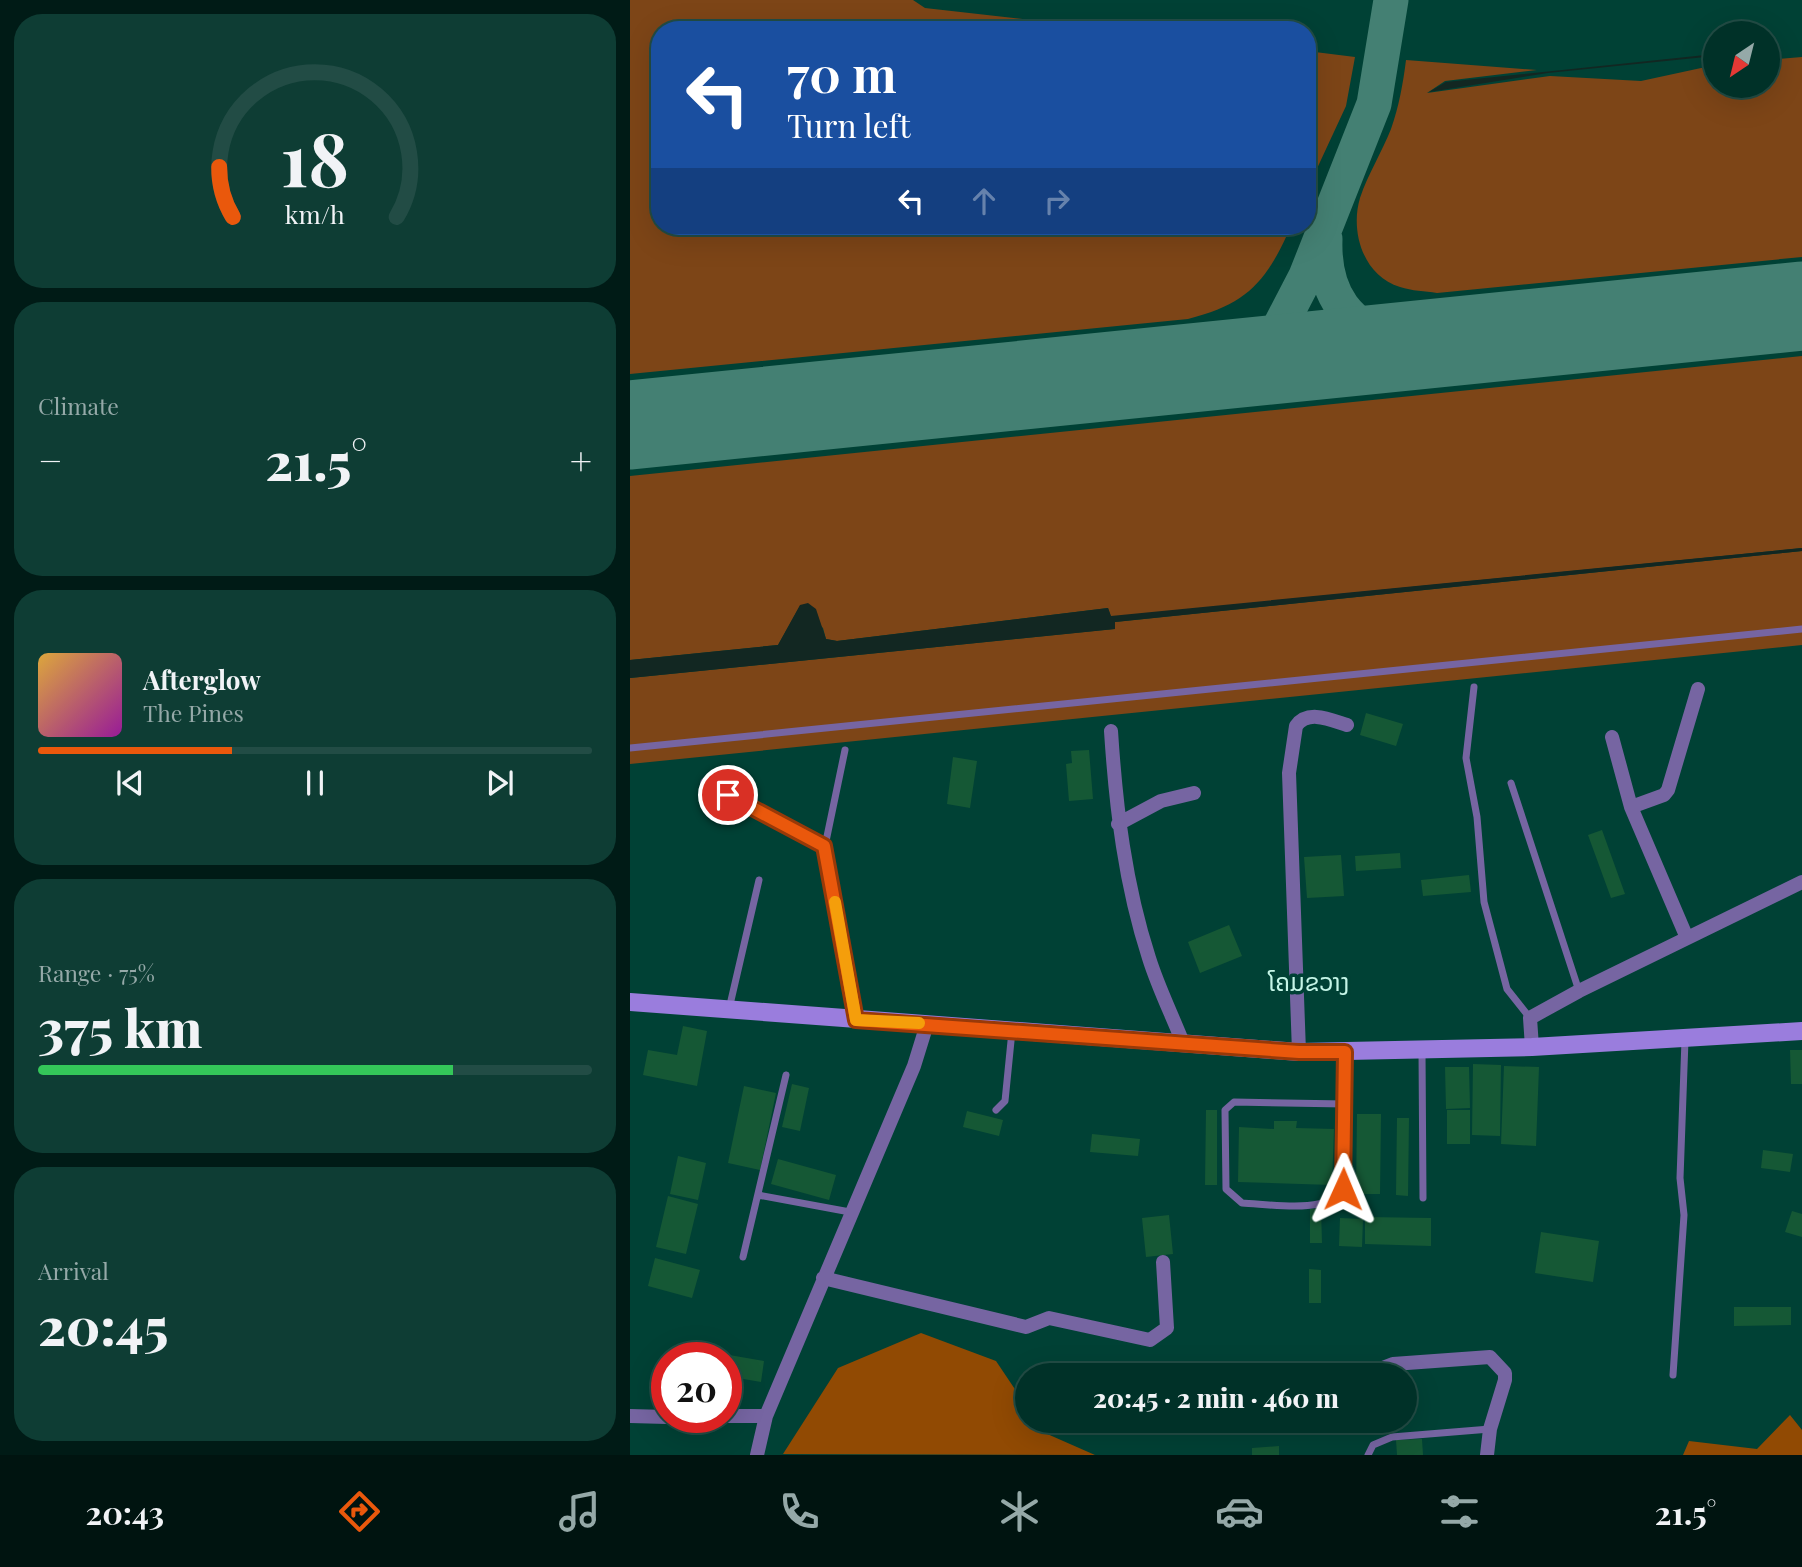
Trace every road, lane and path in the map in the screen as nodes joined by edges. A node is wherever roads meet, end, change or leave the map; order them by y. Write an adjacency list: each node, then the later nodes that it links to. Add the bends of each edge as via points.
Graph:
1 (1802, 629): 7 (lane)
2 (1474, 687): 21 (lane, via 1466,758 1477,817 1484,902 1507,989)
3 (1698, 689): 12 (street, via 1668,790)
4 (1348, 725): 30 (street, via 1316,716 1296,726 1289,773)
5 (1111, 731): 13 (street)
6 (1612, 737): 12 (street)
7 (630, 747)
8 (845, 750): 14 (lane)
9 (704, 782): 14 (lane)
10 (1511, 783): 18 (lane)
11 (1194, 793): 13 (street, via 1161,801)
12 (1631, 807): 17 (street)
13 (1118, 824): 27 (street, via 1149,959)
14 (824, 846): 22 (lane)
15 (759, 880): 20 (lane)
16 (1802, 882): 17 (street)
17 (1687, 938): 18 (street)
18 (1579, 991): 21 (street)
19 (630, 1002): 20 (main road)
20 (728, 1010): 22 (main road)
21 (1530, 1018): 28 (street)
22 (856, 1020): 23 (main road)
23 (927, 1024): 24 (main road); 37 (street, via 914,1066)
24 (1012, 1030): 27 (main road); 34 (lane, via 1005,1101)
25 (1802, 1031): 26 (main road)
26 (1685, 1038): 28 (main road); 42 (lane, via 1680,1178 1684,1215)
27 (1183, 1043): 30 (main road)
28 (1531, 1047): 29 (main road)
29 (1422, 1050): 31 (main road); 36 (lane)
30 (1299, 1052): 31 (main road)
31 (1345, 1052): 33 (lane)
32 (786, 1075): 35 (lane)
33 (1345, 1104): 33 (lane, via 1343,1189 1332,1201 1319,1205 1242,1203 1226,1189 1228,1105)
34 (996, 1110)
35 (758, 1195): 37 (lane); 38 (lane)
36 (1423, 1198)
37 (850, 1212): 40 (street)
38 (743, 1257)
39 (1163, 1262): 40 (street, via 1167,1328 1150,1340 1049,1318 1026,1327)
40 (823, 1278): 45 (street)
41 (1403, 1363): 47 (street, via 1490,1357 1505,1373 1505,1380)
42 (1673, 1374)
43 (630, 1416): 46 (street)
44 (742, 1416): 45 (street)
45 (766, 1416): 48 (street)
46 (651, 1417)
47 (1490, 1429): 49 (lane, via 1392,1437 1373,1445); 50 (street)
48 (757, 1455)
49 (1368, 1455)
50 (1487, 1455)

